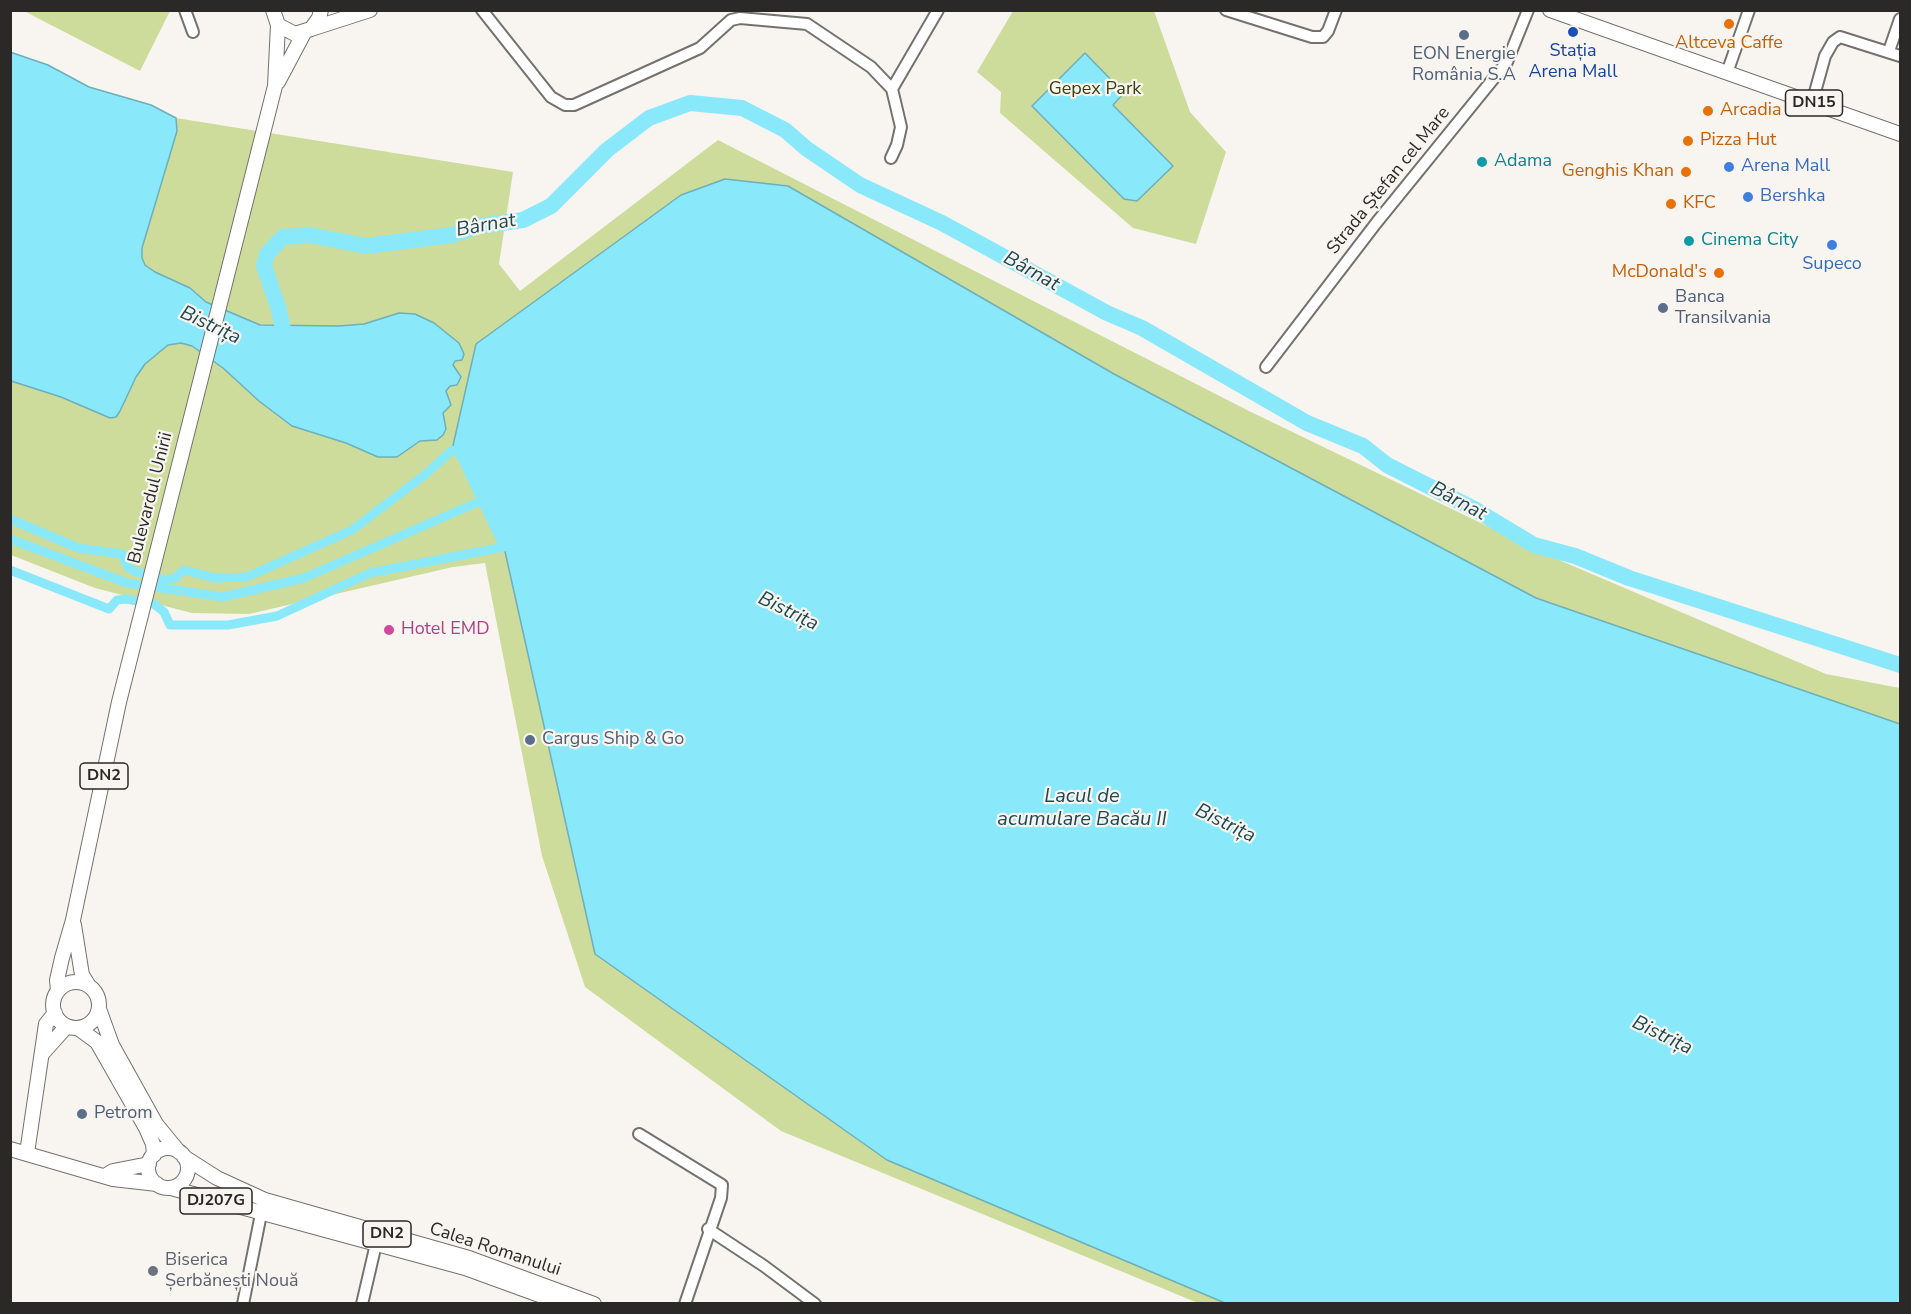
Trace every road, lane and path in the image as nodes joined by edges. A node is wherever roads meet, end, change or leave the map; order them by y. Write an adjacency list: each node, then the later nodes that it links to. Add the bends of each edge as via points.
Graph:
1 (185, 10): 14 (street)
2 (321, 10): 13 (main road, DN2)
3 (370, 10): 13 (main road)
4 (482, 10): 19 (street, via 556,102 574,105 700,48 731,20 740,18 807,24 871,67)
5 (938, 10): 19 (street)
6 (1227, 10): 7 (street, via 1323,37)
7 (1336, 10)
8 (1528, 10): 23 (street, Strada Ștefan cel Mare, via 1507,62)
9 (1550, 10): 17 (main road, DN15)
10 (1749, 10): 17 (street)
11 (274, 15): 13 (main road, DN2, via 285,31); 18 (main road, Bulevardul Unirii / DN2)
12 (1900, 19): 15 (street)
13 (307, 31): 18 (main road, Bulevardul Unirii / DN2)
14 (193, 32)
15 (1889, 51): 16 (street); 20 (street, via 1840,37 1825,56)
16 (1900, 56)
17 (1727, 73): 20 (main road, DN15)
18 (275, 86): 24 (main road, Bulevardul Unirii / DN2, via 119,702)
19 (892, 90): 22 (street, via 901,127)
20 (1812, 103): 21 (main road, DN15)
21 (1900, 134)
22 (891, 158)
23 (1266, 367)
24 (74, 920): 25 (main road, Bulevardul Unirii / DN2, via 82,975); 26 (main road, Bulevardul Unirii / DN2, via 57,980)
25 (89, 986): 26 (main road, via 70,983); 27 (main road, DN2, via 97,996)
26 (58, 991): 28 (main road, DN2, via 54,998)
27 (99, 1009): 29 (main road, via 92,1022); 34 (main road, Calea Romanului / DN2, via 112,1045 156,1124)
28 (55, 1013): 29 (main road); 30 (main road, via 46,1024)
29 (72, 1027): 30 (main road); 35 (main road, via 97,1042 146,1128 153,1144)
30 (42, 1054): 33 (main road)
31 (639, 1134): 39 (street, via 722,1185)
32 (10, 1149): 33 (main road, DJ207G)
33 (27, 1153): 36 (main road, Calea Romanului / DJ207G)
34 (182, 1154): 35 (main road, via 166,1149); 37 (main road, via 187,1163 183,1182); 38 (main road, Calea Romanului / DN2)
35 (152, 1159): 36 (main road); 37 (main road, via 150,1175)
36 (105, 1176): 37 (main road, Calea Romanului / DJ207G)
37 (164, 1186): 38 (main road, Calea Romanului / DJ207G)
38 (263, 1207): 40 (main road, Calea Romanului / DN2); 41 (street); 44 (main road, Calea Romanului / DN2, via 469,1258)
39 (708, 1229): 45 (street); 46 (street)
40 (376, 1244): 42 (street); 43 (main road, Calea Romanului / DN2, via 465,1268)
41 (243, 1304)
42 (362, 1304)
43 (564, 1304)
44 (594, 1304)
45 (685, 1304)
46 (815, 1304)

